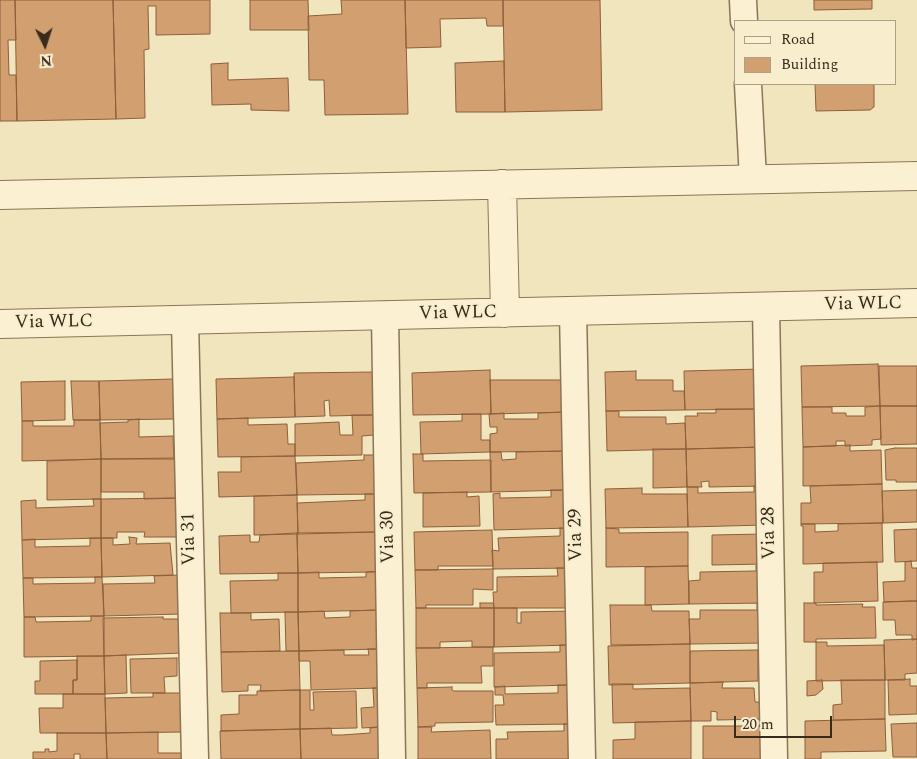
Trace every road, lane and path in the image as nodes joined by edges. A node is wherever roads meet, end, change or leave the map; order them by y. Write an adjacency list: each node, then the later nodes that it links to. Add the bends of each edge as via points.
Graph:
1 (743, 0): 2 (street)
2 (744, 20)
3 (748, 85): 5 (street)
4 (917, 176): 5 (street)
5 (753, 179): 6 (street)
6 (502, 184): 7 (street); 11 (street)
7 (0, 195)
8 (917, 303): 9 (street, Via WLC)
9 (766, 307): 10 (street, Via WLC); 18 (street, Via 28)
10 (573, 311): 11 (street, Via WLC); 17 (street, Via 29)
11 (505, 313): 12 (street, Via WLC)
12 (385, 315): 13 (street, Via WLC); 16 (street, Via 30)
13 (185, 320): 14 (street, Via WLC); 15 (street, Via 31)
14 (0, 324)
15 (195, 759)
16 (392, 759)
17 (582, 759)
18 (774, 759)

